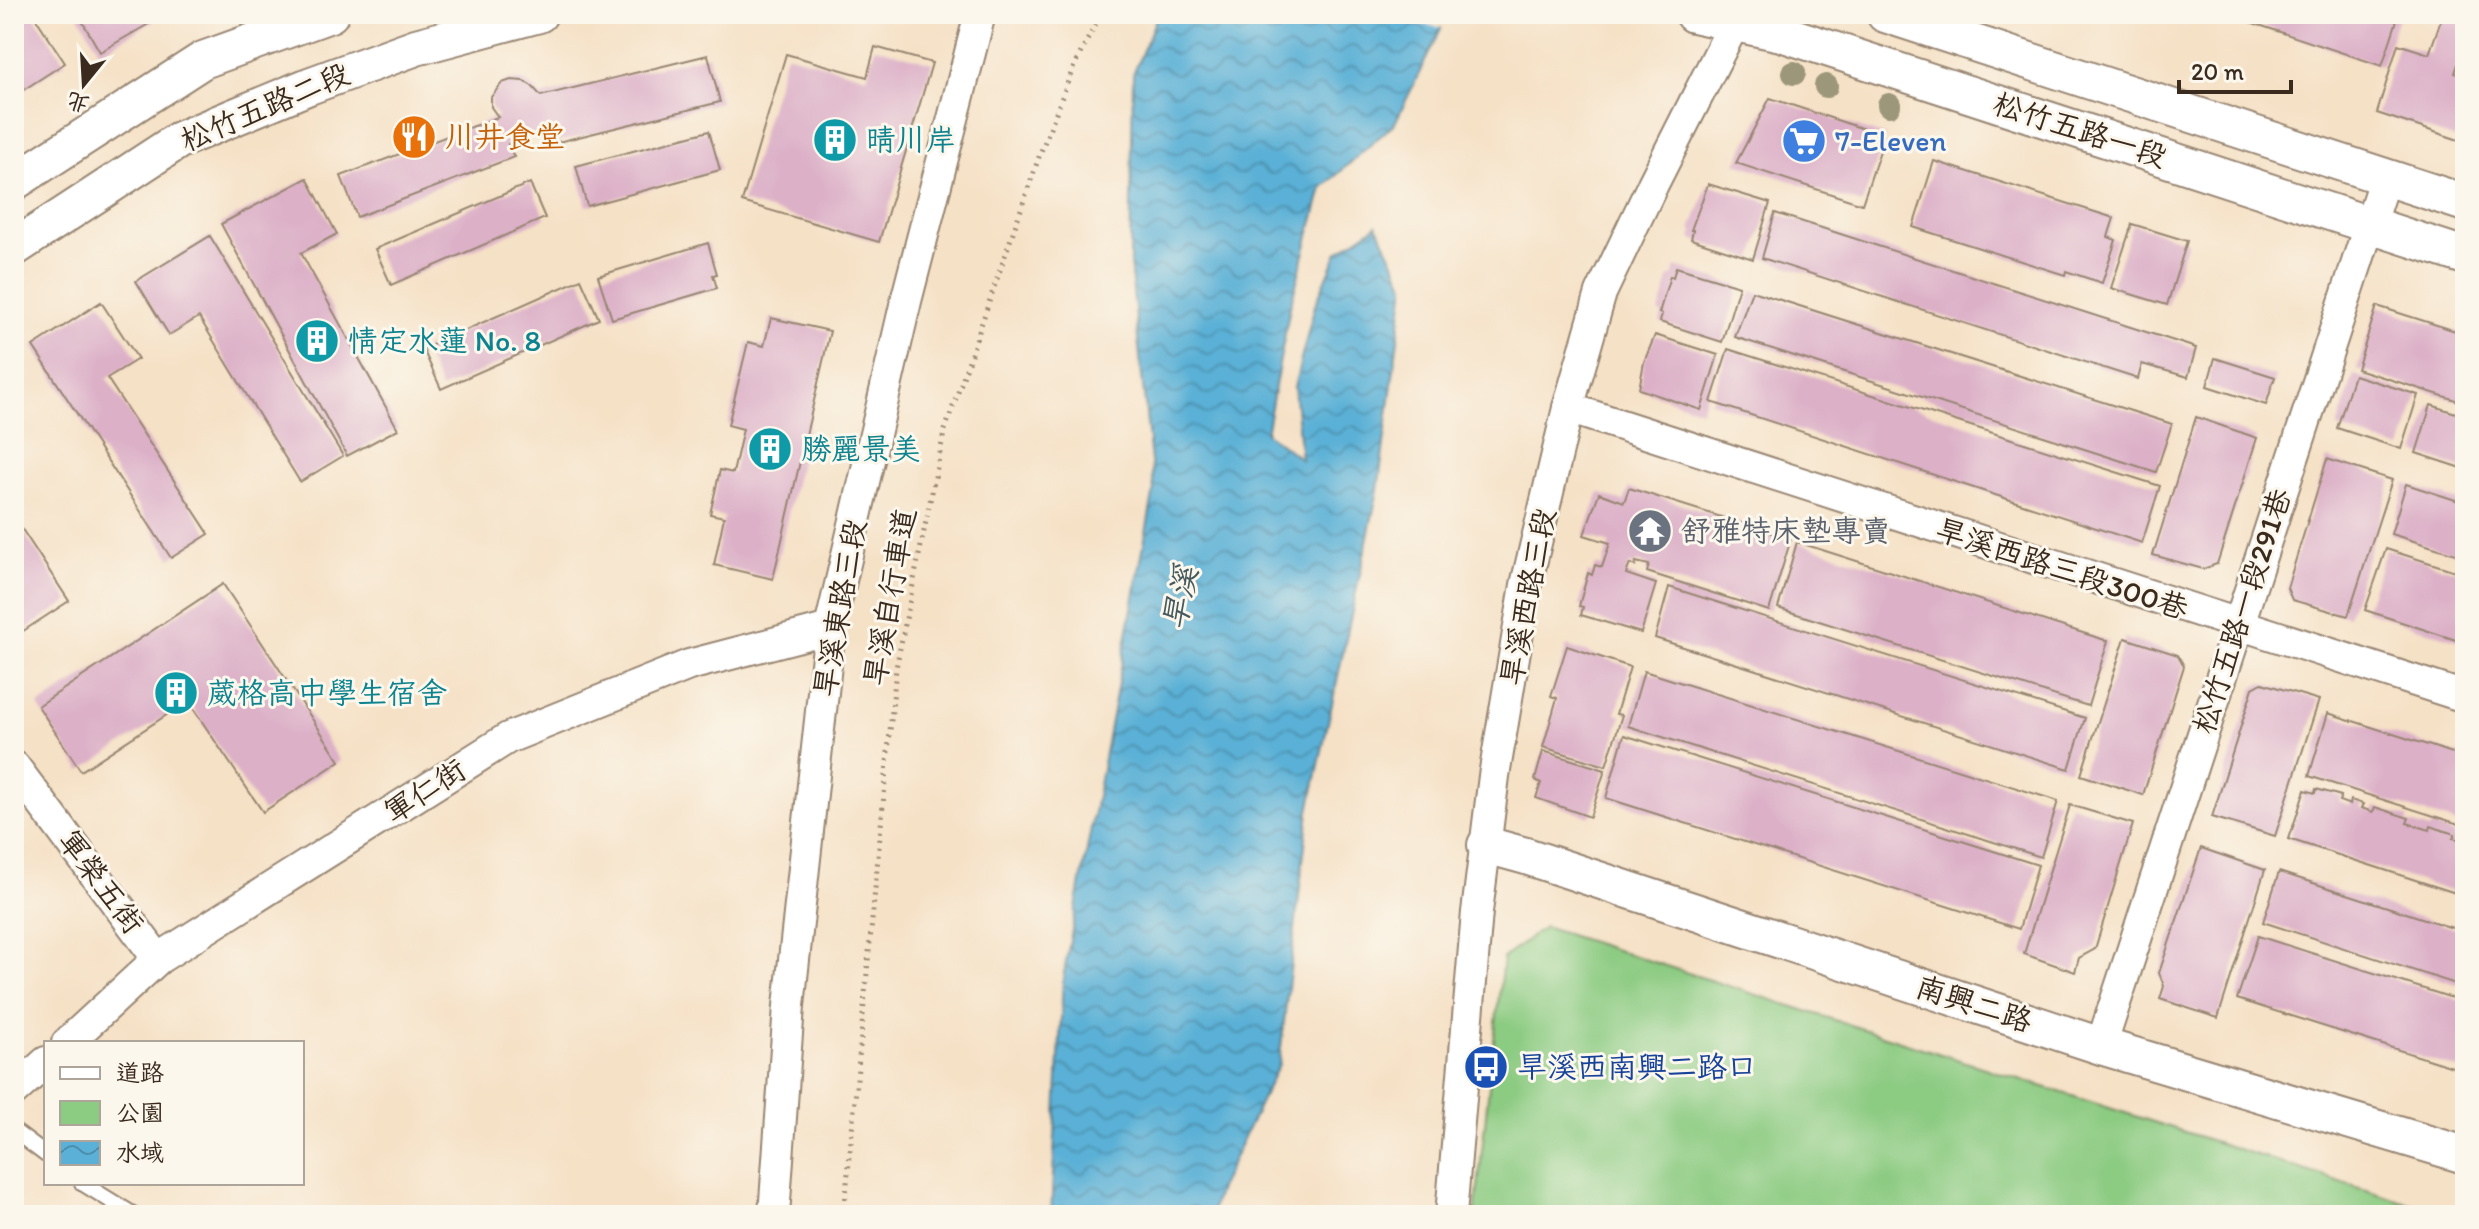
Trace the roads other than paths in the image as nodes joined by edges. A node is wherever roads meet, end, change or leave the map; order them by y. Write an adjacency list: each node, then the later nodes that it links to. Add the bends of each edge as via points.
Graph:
1 (330, 14): 8 (street, 松竹五路二段, via 203,60)
2 (539, 14): 11 (street, 松竹五路二段, via 416,47 179,140)
3 (980, 14): 15 (street, 旱溪東路三段)
4 (1693, 14): 6 (street, 松竹五路一段)
5 (1885, 14): 7 (street, 松竹五路一段)
6 (1737, 18): 10 (street, 松竹五路一段); 13 (street, 旱溪西路三段, via 1601,293)
7 (2385, 177): 9 (street, 松竹五路一段); 10 (street, 松竹五路一段291巷)
8 (14, 182)
9 (2465, 203)
10 (2369, 226): 12 (street, 松竹五路一段); 14 (street, 松竹五路一段291巷)
11 (14, 248)
12 (2465, 256)
13 (1568, 408): 14 (street, 旱溪西路三段300巷); 18 (street, 旱溪西路三段, via 1526,585)
14 (2237, 626): 16 (street, 旱溪西路三段300巷); 21 (street, 松竹五路一段291巷)
15 (830, 628): 19 (street, 軍仁街, via 689,665 508,738); 29 (street, 旱溪東路三段, via 789,1006)
16 (2465, 697)
17 (14, 766): 19 (street, 軍榮五街)
18 (1486, 845): 21 (street, 南興二路); 30 (street, 旱溪西路三段)
19 (158, 959): 20 (street, 軍仁街)
20 (69, 1041)
21 (2101, 1046): 26 (street, 南興二路)
22 (44, 1064): 23 (street)
23 (14, 1091)
24 (14, 1131): 25 (lane)
25 (44, 1154)
26 (2465, 1155)
27 (85, 1185): 28 (lane)
28 (134, 1215)
29 (774, 1215)
30 (1451, 1215)

